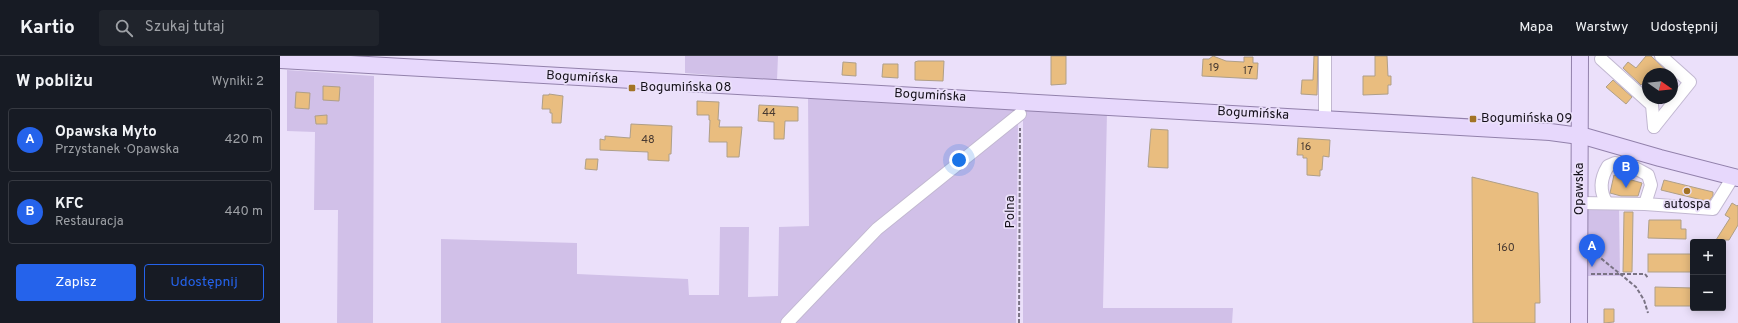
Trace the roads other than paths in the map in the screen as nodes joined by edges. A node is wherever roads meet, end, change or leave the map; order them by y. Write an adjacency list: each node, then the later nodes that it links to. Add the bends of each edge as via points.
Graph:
1 (1325, 56): 7 (lane)
2 (1580, 56): 8 (main road, Opawska)
3 (1661, 56): 4 (lane, via 1690,82 1654,127 1652,104)
4 (1601, 59)
5 (280, 60): 7 (main road, Bogumińska)
6 (1020, 114): 13 (lane, via 877,229)
7 (1325, 118): 8 (main road, Bogumińska, via 1504,128)
8 (1579, 136): 9 (main road, Bogumińska); 10 (main road, Opawska)
9 (1736, 178): 12 (lane, via 1713,209)
10 (1580, 203): 11 (lane); 14 (main road, Opawska)
11 (1607, 203): 12 (lane); 12 (lane, via 1602,195 1601,184 1608,166 1615,163 1648,175 1651,185)
12 (1645, 204)
13 (786, 323)
14 (1579, 323)

